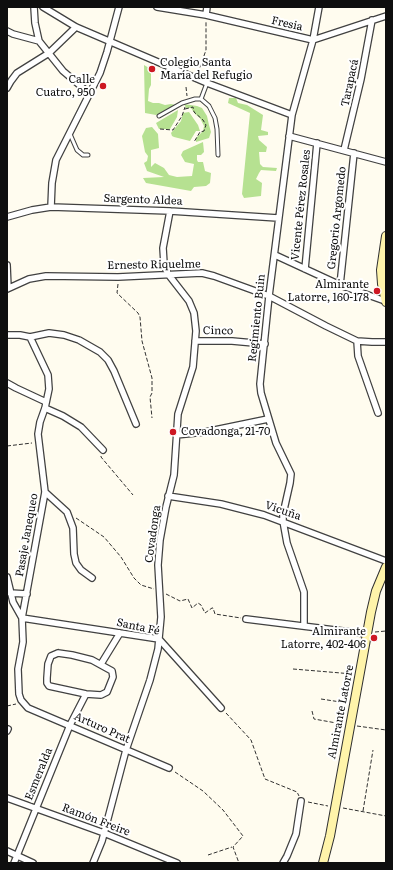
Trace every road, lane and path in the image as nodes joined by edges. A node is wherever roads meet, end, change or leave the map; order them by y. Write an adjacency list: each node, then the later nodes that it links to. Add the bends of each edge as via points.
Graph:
1 (34, 7): 13 (street)
2 (43, 7): 10 (street)
3 (119, 7): 14 (street)
4 (157, 7): 7 (street, Fresia)
5 (207, 7): 7 (street)
6 (320, 7): 12 (street, Regimiento Buin)
7 (206, 15): 12 (street, Fresia); 16 (path, via 206,50)
8 (386, 16): 9 (street, Fresia)
9 (372, 20): 12 (street, Fresia); 31 (street, Tarapacá)
10 (76, 27): 14 (street); 15 (street)
11 (7, 31): 13 (street)
12 (312, 40): 24 (street, Regimiento Buin)
13 (39, 41): 15 (street)
14 (110, 42): 16 (street); 20 (street)
15 (49, 53): 19 (street, via 18,73); 20 (street, via 71,79)
16 (196, 78): 17 (street)
17 (207, 82): 21 (lane); 24 (street)
18 (186, 87): 22 (path)
19 (7, 88)
20 (90, 94): 27 (street)
21 (201, 99): 22 (lane); 34 (lane, via 209,106 215,118)
22 (187, 102): 23 (path); 25 (lane)
23 (185, 109): 26 (path, via 173,130); 29 (path, via 193,107 194,112 206,125)
24 (292, 115): 28 (street, Regimiento Buin)
25 (158, 116)
26 (160, 129)
27 (70, 132): 33 (lane, via 78,150 83,155); 36 (street, via 54,167)
28 (289, 136): 30 (street); 39 (street, Regimiento Buin)
29 (194, 142)
30 (317, 143): 31 (street); 44 (street, Vicente Pérez Rosales)
31 (344, 150): 32 (street)
32 (354, 153): 35 (street); 47 (street, Gregorio Argomedo)
33 (88, 155)
34 (218, 155)
35 (386, 162)
36 (51, 207): 37 (street, Sargento Aldea); 38 (street, Sargento Aldea)
37 (170, 211): 39 (street, Sargento Aldea); 45 (street, Covadonga, via 163,248 164,264)
38 (7, 217)
39 (278, 218): 41 (street, Regimiento Buin)
40 (386, 236): 42 (main road)
41 (275, 255): 44 (street); 49 (street, Regimiento Buin)
42 (384, 262): 50 (main road, via 381,278)
43 (7, 265): 48 (street)
44 (305, 269): 47 (street)
45 (168, 274): 46 (street, Ernesto Riquelme); 49 (street, Ernesto Riquelme, via 208,274); 54 (street, Covadonga, via 192,307 196,325)
46 (118, 277): 48 (street, Ernesto Riquelme, via 46,276 29,278); 60 (path, via 117,293 138,312 140,317 142,340 152,378)
47 (340, 285): 50 (street)
48 (7, 288)
49 (269, 296): 53 (street, Ernesto Riquelme); 56 (street, Regimiento Buin)
50 (386, 301)
51 (7, 335): 52 (street)
52 (30, 337): 58 (street, via 48,375); 62 (street, via 50,333 64,335 100,352 114,371)
53 (357, 340): 55 (street, Ernesto Riquelme); 59 (street, via 358,356)
54 (195, 341): 56 (street, Cinco); 63 (street, Covadonga, via 193,367 178,414)
55 (386, 342)
56 (265, 344): 61 (street, Regimiento Buin, via 260,384)
57 (7, 383): 58 (street)
58 (46, 405): 64 (street, Pasaje Janequeo, via 40,422); 66 (street, via 77,424)
59 (378, 413)
60 (152, 418)
61 (268, 419): 63 (street, via 205,432); 70 (street, Regimiento Buin, via 291,474)
62 (136, 424)
63 (176, 435): 69 (street, Covadonga, via 176,461)
64 (38, 443): 65 (path); 67 (street, Pasaje Janequeo)
65 (7, 446)
66 (103, 450): 68 (path, via 101,457)
67 (45, 492): 74 (street, via 67,512 73,528 76,562 84,574); 76 (street, Pasaje Janequeo)
68 (133, 495)
69 (168, 496): 70 (street, Vicuña, via 243,509); 83 (street, Covadonga, via 158,554)
70 (283, 521): 71 (street, Vicuña); 79 (street, Regimiento Buin, via 287,543 304,592)
71 (386, 561)
72 (386, 567): 82 (main road, Almirante Latorre, via 373,601)
73 (7, 576): 75 (street)
74 (92, 578)
75 (10, 593): 76 (street); 77 (street)
76 (27, 594): 77 (street, Pasaje Janequeo)
77 (22, 618): 81 (street, Santa Fé); 89 (street, via 23,642 18,668 18,691)
78 (246, 619): 79 (street)
79 (304, 626): 82 (street)
80 (386, 631): 82 (path)
81 (120, 633): 83 (street, Santa Fé); 84 (street)
82 (367, 634): 86 (main road, Almirante Latorre)
83 (160, 639): 92 (street, Santa Fé); 94 (street, Covadonga, via 153,670)
84 (100, 664): 87 (street, via 113,672 108,690 103,695); 87 (street, via 66,654 56,653 51,656 47,673 49,686)
85 (293, 669): 86 (path)
86 (359, 674): 90 (main road, Almirante Latorre)
87 (86, 694): 93 (street, Esmeralda)
88 (321, 699): 90 (path)
89 (21, 700): 91 (path, via 14,706); 93 (street, Arturo Prat, via 28,708)
90 (353, 704): 99 (main road, Almirante Latorre)
91 (7, 706)
92 (221, 708): 98 (path, via 251,740 265,779 297,792)
93 (70, 725): 94 (street, Arturo Prat); 100 (street, Esmeralda)
94 (126, 750): 96 (street, Arturo Prat); 103 (street, Covadonga)
95 (373, 750): 101 (path)
96 (169, 768): 104 (path, via 203,791 223,810 243,836)
97 (8, 800): 100 (street, Ramón Freire)
98 (301, 801): 99 (path); 113 (street, via 296,834)
99 (335, 807): 101 (path); 114 (main road, Almirante Latorre, via 328,846)
100 (36, 808): 103 (street, Ramón Freire); 107 (street, Esmeralda)
101 (363, 812): 102 (path)
102 (386, 816)
103 (104, 833): 110 (street, Covadonga); 111 (street, Ramón Freire)
104 (233, 847): 106 (path); 112 (path)
105 (7, 852): 107 (street)
106 (208, 855)
107 (17, 856): 108 (street, Esmeralda); 109 (street)
108 (14, 863)
109 (33, 863)
110 (92, 863)
111 (177, 863)
112 (238, 863)
113 (283, 863)
114 (322, 863)

